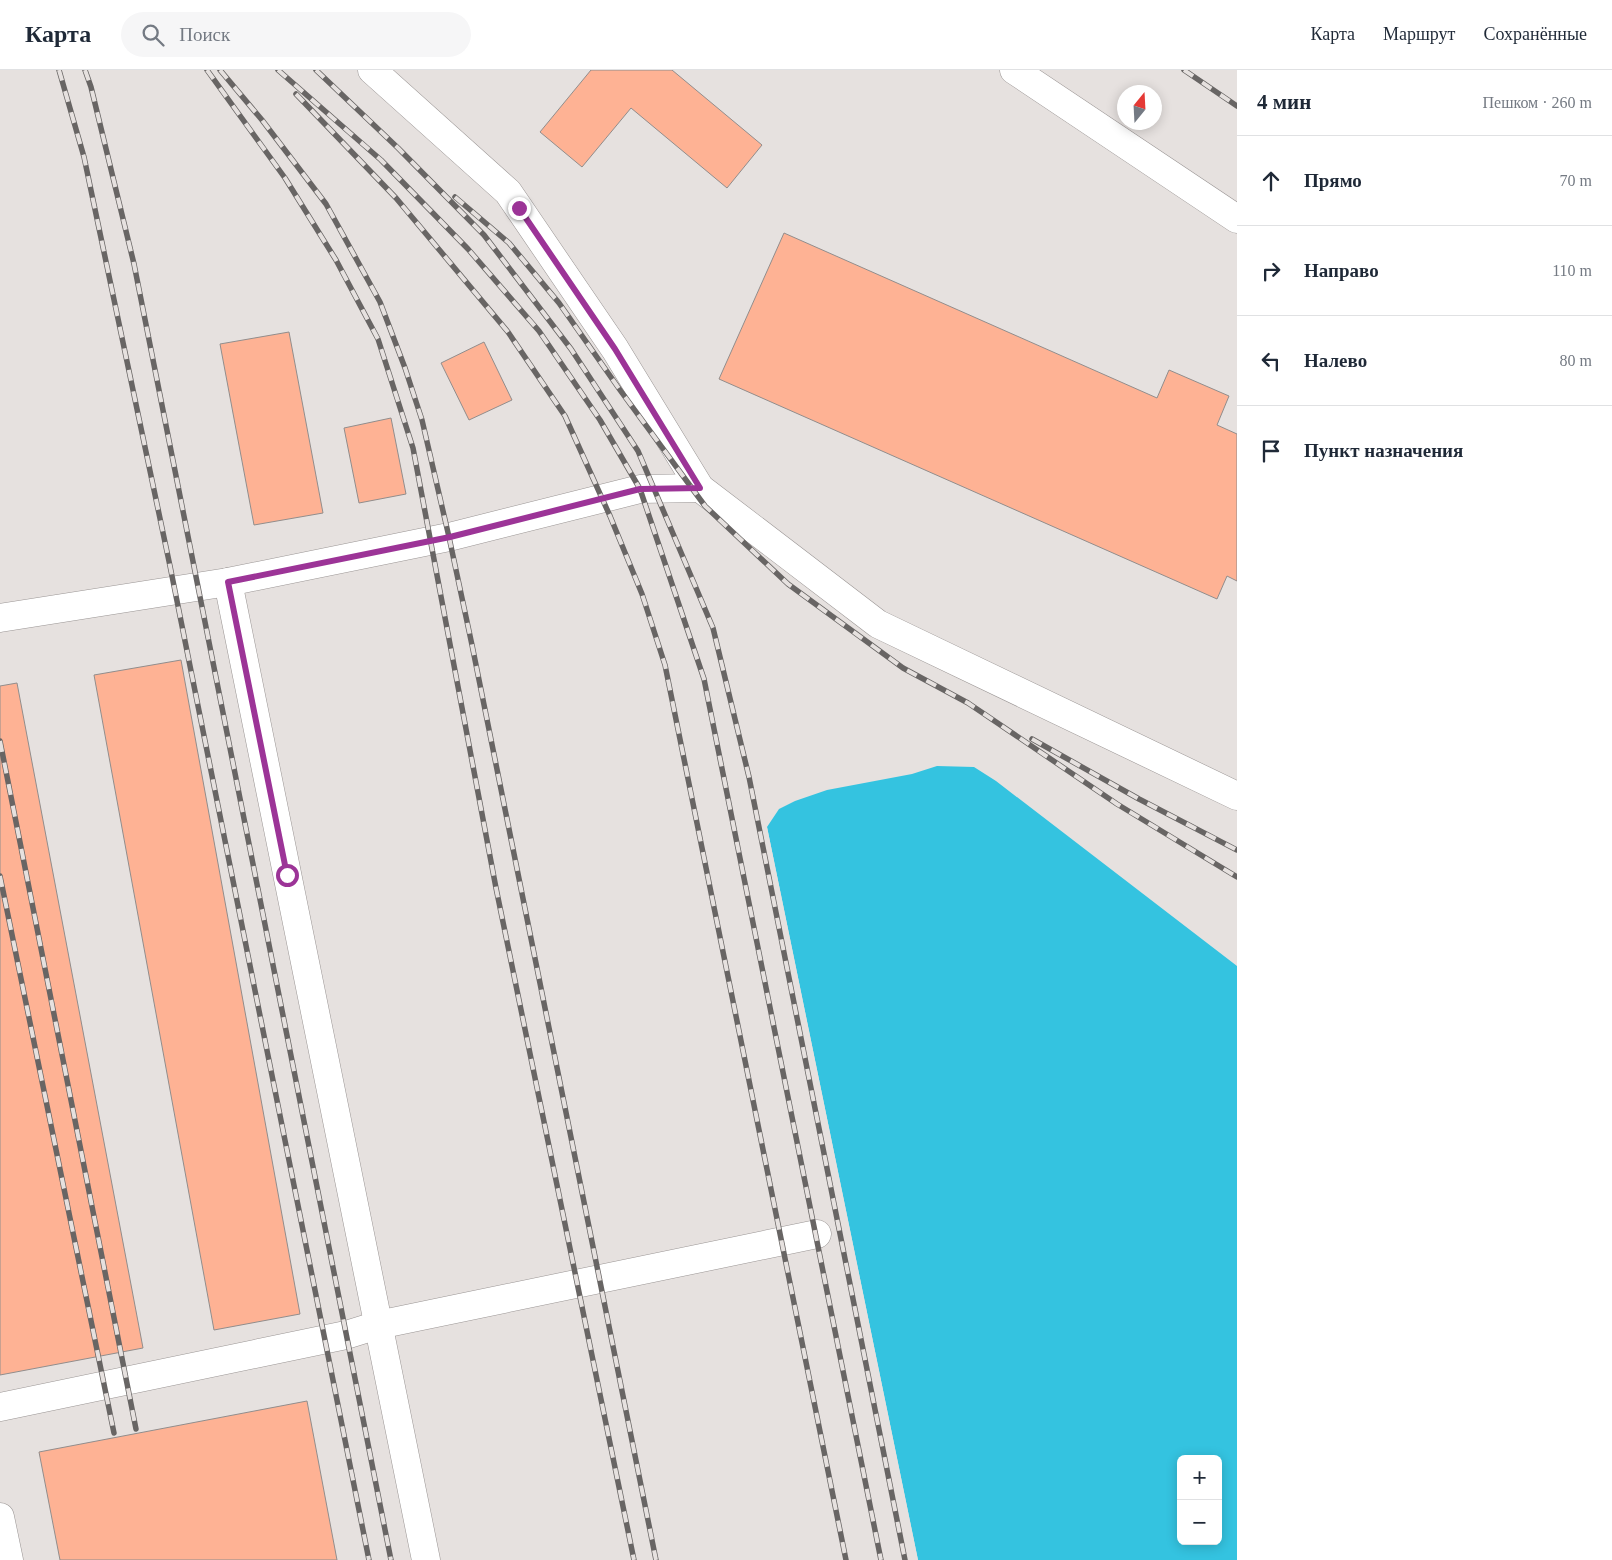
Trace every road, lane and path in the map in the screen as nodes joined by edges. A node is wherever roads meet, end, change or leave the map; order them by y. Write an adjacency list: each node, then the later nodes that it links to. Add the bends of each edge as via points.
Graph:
1 (372, 70): 4 (lane, via 508,192 615,349)
2 (1014, 70): 3 (lane)
3 (1237, 219)
4 (700, 488): 5 (lane, via 640,489 450,537); 7 (lane, via 878,624)
5 (228, 582): 6 (lane); 9 (lane)
6 (0, 618)
7 (1237, 796)
8 (816, 1234): 9 (lane)
9 (378, 1325): 10 (lane, via 346,1335); 13 (lane)
10 (0, 1407)
11 (0, 1517): 12 (lane)
12 (9, 1560)
13 (426, 1560)

